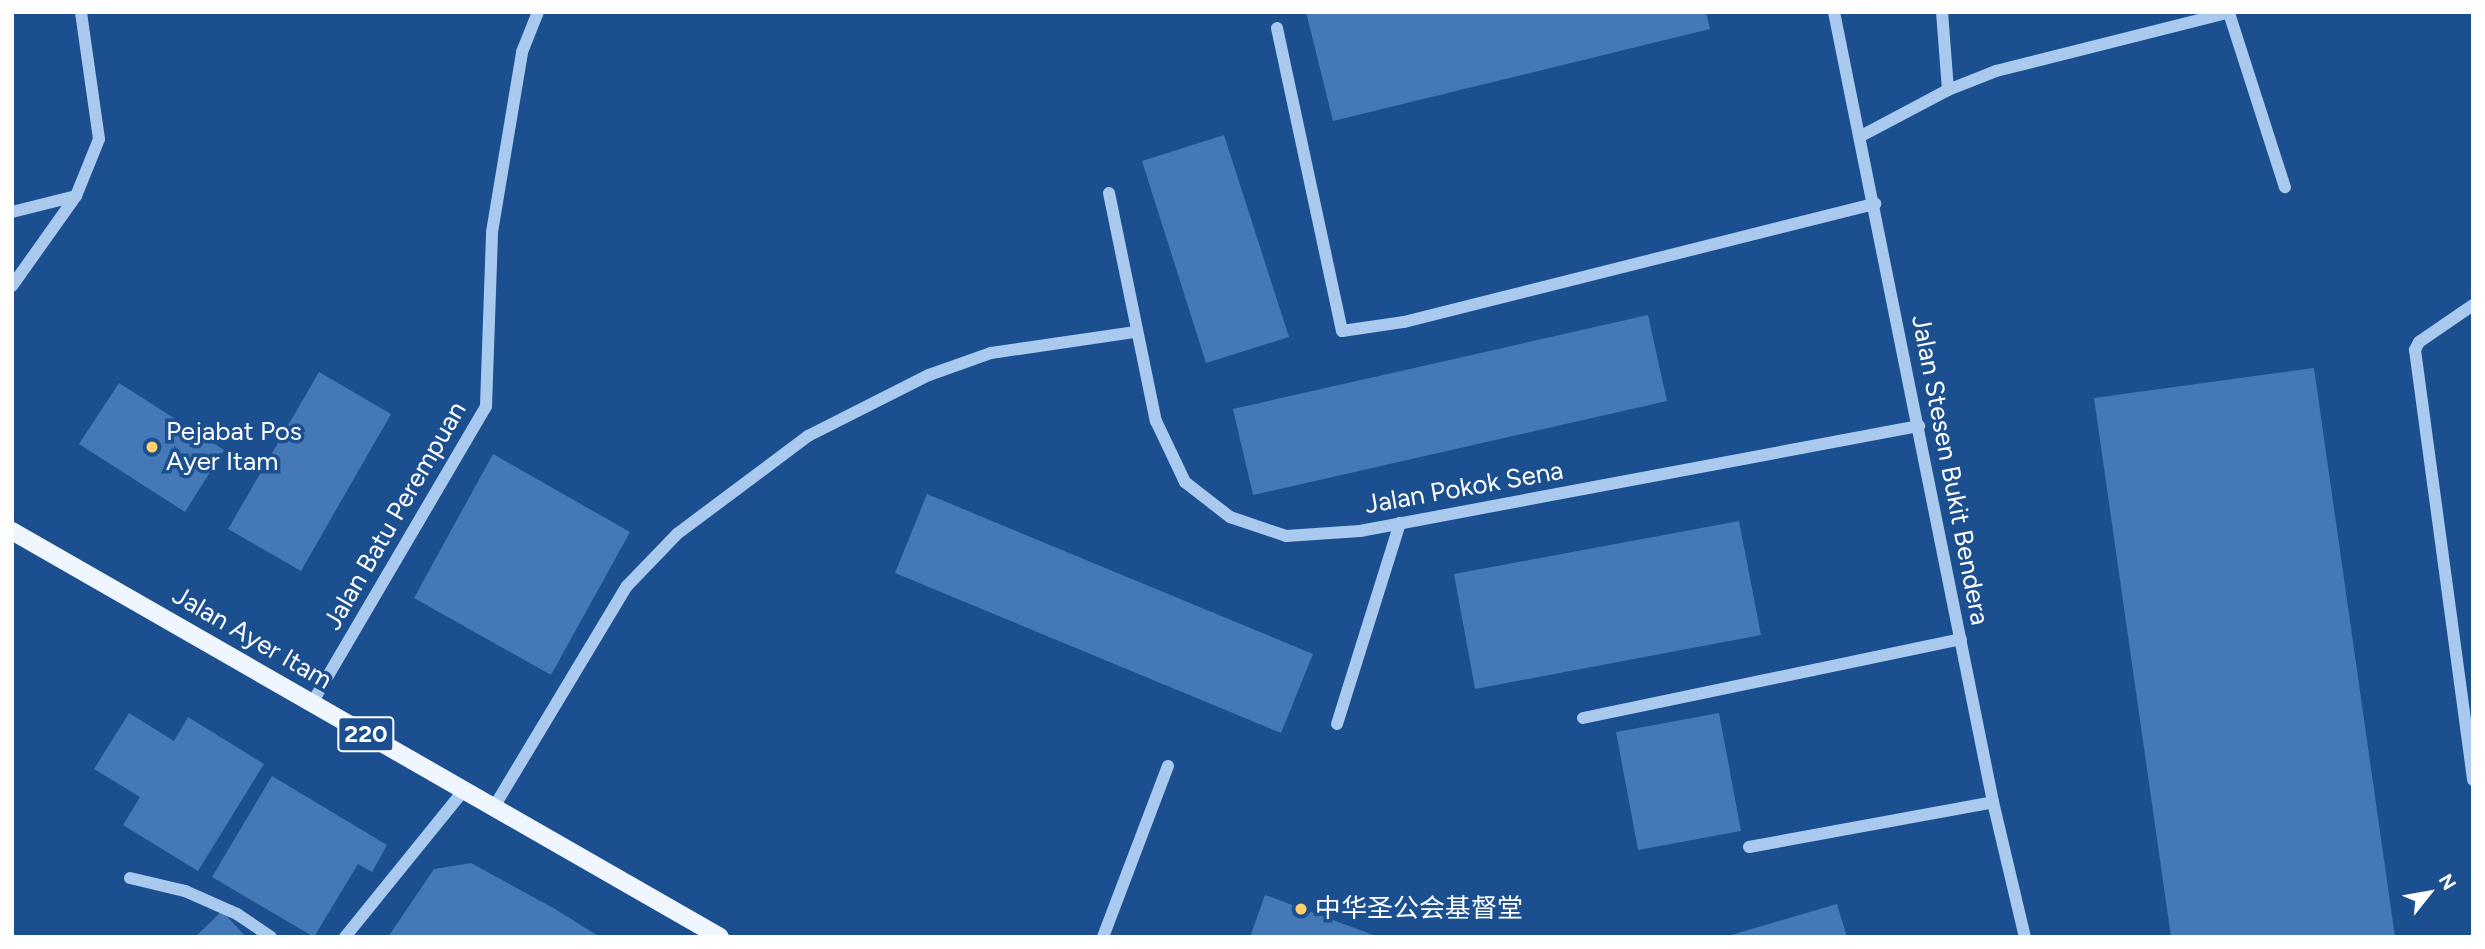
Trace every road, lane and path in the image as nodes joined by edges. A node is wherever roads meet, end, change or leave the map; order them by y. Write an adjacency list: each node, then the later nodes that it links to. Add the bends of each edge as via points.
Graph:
1 (81, 12): 11 (street, via 99,139)
2 (538, 12): 21 (street, Jalan Batu Perempuan, via 522,52 492,232 486,406)
3 (1834, 12): 8 (street, Jalan Stesen Bukit Bendera)
4 (1942, 12): 7 (street)
5 (2230, 13): 7 (street, via 2031,61); 9 (street)
6 (1277, 27): 12 (street, via 1342,331 1404,322)
7 (1948, 90): 8 (street)
8 (1861, 136): 12 (street, Jalan Stesen Bukit Bendera)
9 (2285, 187)
10 (1109, 192): 16 (street, Jalan Pokok Sena)
11 (76, 196): 13 (street); 14 (street)
12 (1875, 204): 17 (street, Jalan Stesen Bukit Bendera)
13 (12, 212)
14 (12, 286)
15 (2473, 305): 25 (street, via 2419,342 2415,350)
16 (1135, 332): 18 (street, Jalan Pokok Sena, via 1156,421 1185,482 1230,517 1286,536); 28 (street, via 991,354 929,374 808,436 677,534 627,586)
17 (1919, 426): 18 (street, Jalan Pokok Sena); 20 (street, Jalan Stesen Bukit Bendera)
18 (1400, 523): 23 (street)
19 (12, 531): 21 (main road, Jalan Ayer Itam / 220)
20 (1961, 639): 22 (street); 27 (street, Jalan Stesen Bukit Bendera)
21 (312, 703): 26 (main road, Jalan Ayer Itam / 220)
22 (1583, 718)
23 (1337, 724)
24 (1168, 766): 34 (street)
25 (2473, 780)
26 (464, 790): 28 (main road, Jalan Ayer Itam / 220); 32 (street)
27 (1993, 802): 29 (street); 35 (street, Jalan Stesen Bukit Bendera)
28 (494, 807): 33 (main road, Jalan Ayer Itam / 220)
29 (1749, 846)
30 (130, 878): 31 (street, via 185,891 237,914)
31 (271, 937)
32 (345, 937)
33 (720, 937)
34 (1103, 937)
35 (2025, 937)

